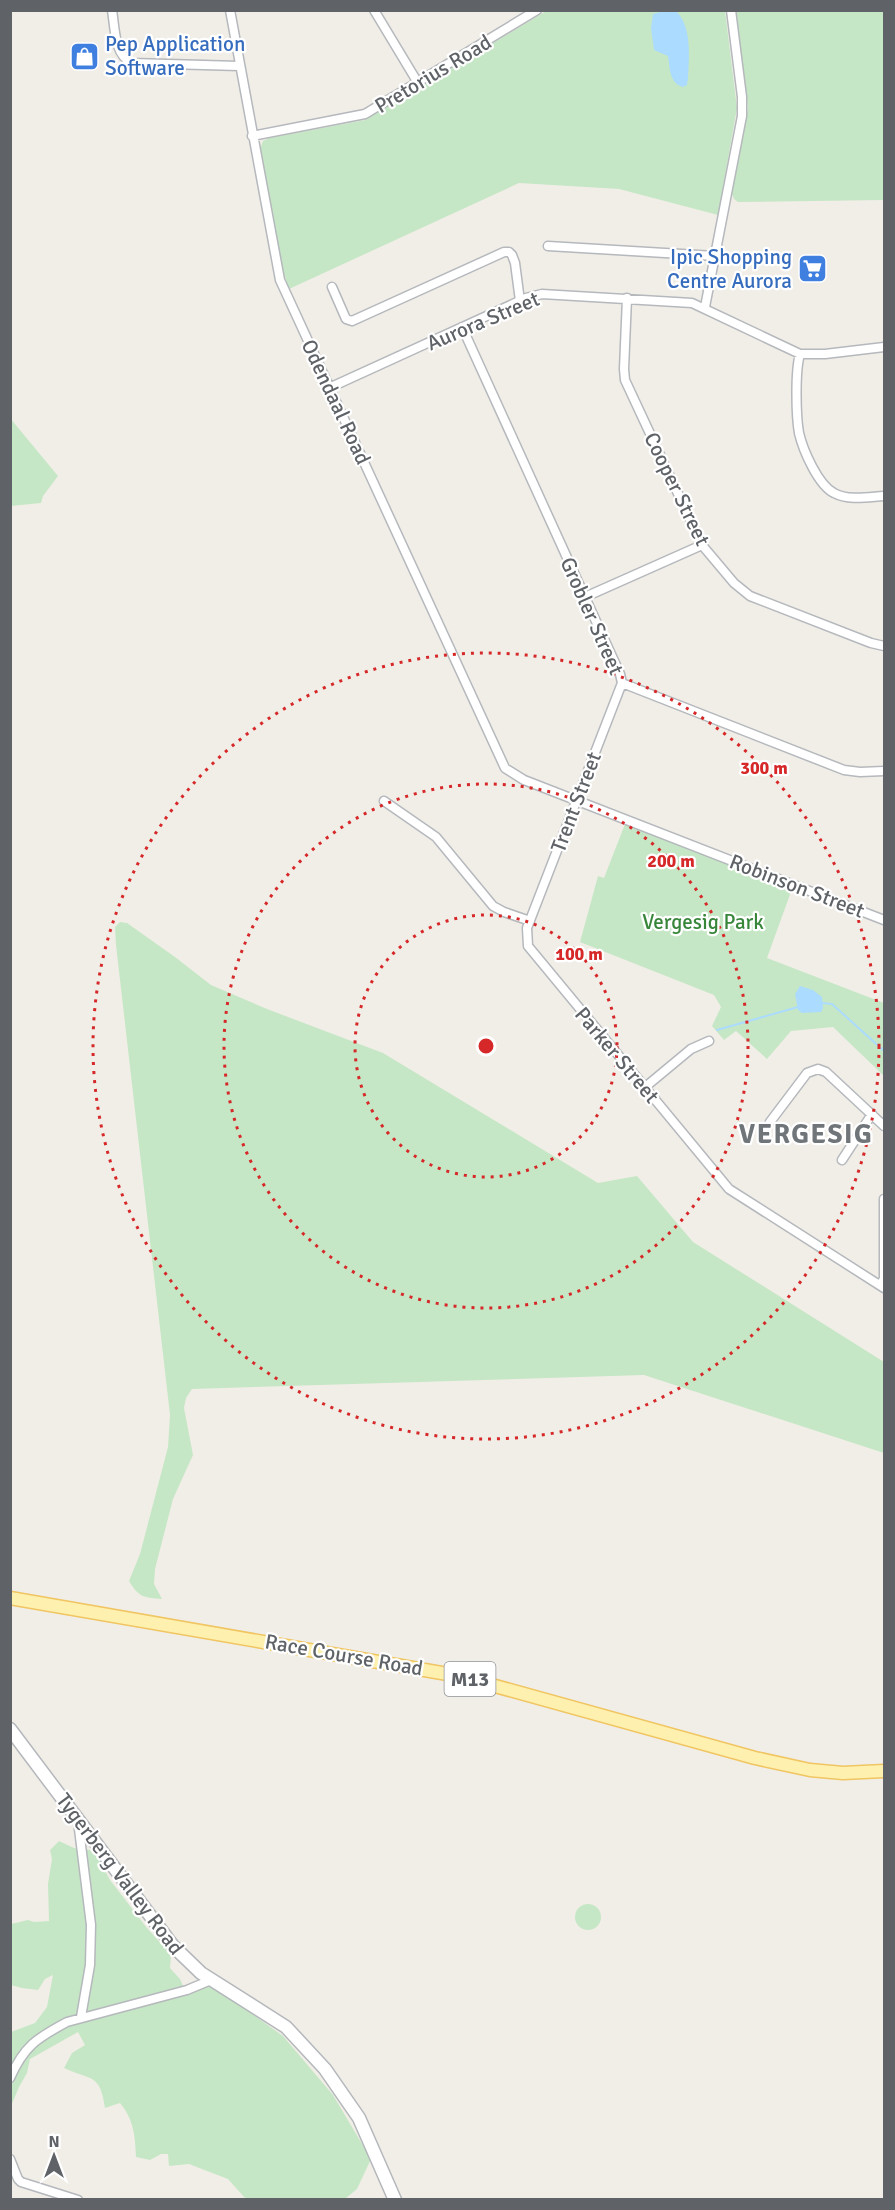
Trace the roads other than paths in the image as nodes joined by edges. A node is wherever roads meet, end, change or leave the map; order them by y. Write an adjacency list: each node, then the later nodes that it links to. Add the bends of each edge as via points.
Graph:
1 (111, 10): 7 (street, via 120,52 132,63)
2 (230, 10): 7 (street, Odendaal Road)
3 (374, 10): 8 (street)
4 (537, 10): 6 (street, Pretorius Road)
5 (731, 10): 11 (street, via 742,108)
6 (525, 14): 8 (street, Pretorius Road)
7 (240, 66): 9 (street, Odendaal Road)
8 (418, 83): 9 (street, Pretorius Road, via 365,114)
9 (252, 136): 19 (street, Odendaal Road, via 280,280)
10 (548, 246): 11 (street)
11 (715, 256): 15 (street)
12 (332, 287): 14 (street, via 346,319 352,321 509,252 514,258)
13 (627, 298): 14 (street, Aurora Street, via 550,294); 15 (street, Aurora Street, via 683,301); 21 (street, Cooper Street, via 625,381)
14 (520, 301): 16 (street, Aurora Street)
15 (705, 307): 18 (street, Aurora Street)
16 (462, 327): 19 (street, Aurora Street); 22 (street, Grobler Street)
17 (885, 347): 18 (street, Aurora Street)
18 (800, 354): 20 (street, via 799,431 820,482 845,497)
19 (329, 388): 26 (street, Odendaal Road, via 499,759)
20 (885, 496)
21 (702, 545): 22 (street); 23 (street, Cooper Street, via 750,596)
22 (585, 597): 24 (street, Grobler Street)
23 (885, 646)
24 (622, 683): 25 (street, Grobler Street, via 844,770); 27 (street, Trent Street)
25 (885, 771)
26 (509, 772): 27 (street, Robinson Street)
27 (576, 800): 29 (street, Robinson Street); 30 (street, Trent Street)
28 (384, 801): 30 (street, via 436,837 493,906)
29 (885, 920)
30 (530, 921): 32 (street, Parker Street, via 526,937 530,950)
31 (709, 1041): 32 (street, via 691,1049)
32 (644, 1088): 38 (street, Parker Street, via 729,1189)
33 (872, 1114): 34 (street, via 825,1072 814,1069); 35 (street); 36 (street)
34 (770, 1122)
35 (885, 1126)
36 (842, 1160)
37 (885, 1199): 38 (street)
38 (882, 1286)
39 (10, 1598): 41 (main road, Race Course Road / M13, via 459,1676 781,1764 843,1773)
40 (10, 1729): 42 (main road, Tygerberg Valley Road)
41 (885, 1771)
42 (78, 1819): 43 (main road, Tygerberg Valley Road, via 163,1936); 44 (street, via 91,1925 90,1965)
43 (211, 1980): 44 (street, via 187,1990); 48 (main road, Tygerberg Valley Road, via 286,2027 325,2068 359,2118)
44 (81, 2017): 45 (street, via 28,2047)
45 (10, 2078)
46 (10, 2159): 47 (street, via 21,2182)
47 (78, 2199)
48 (395, 2199)

